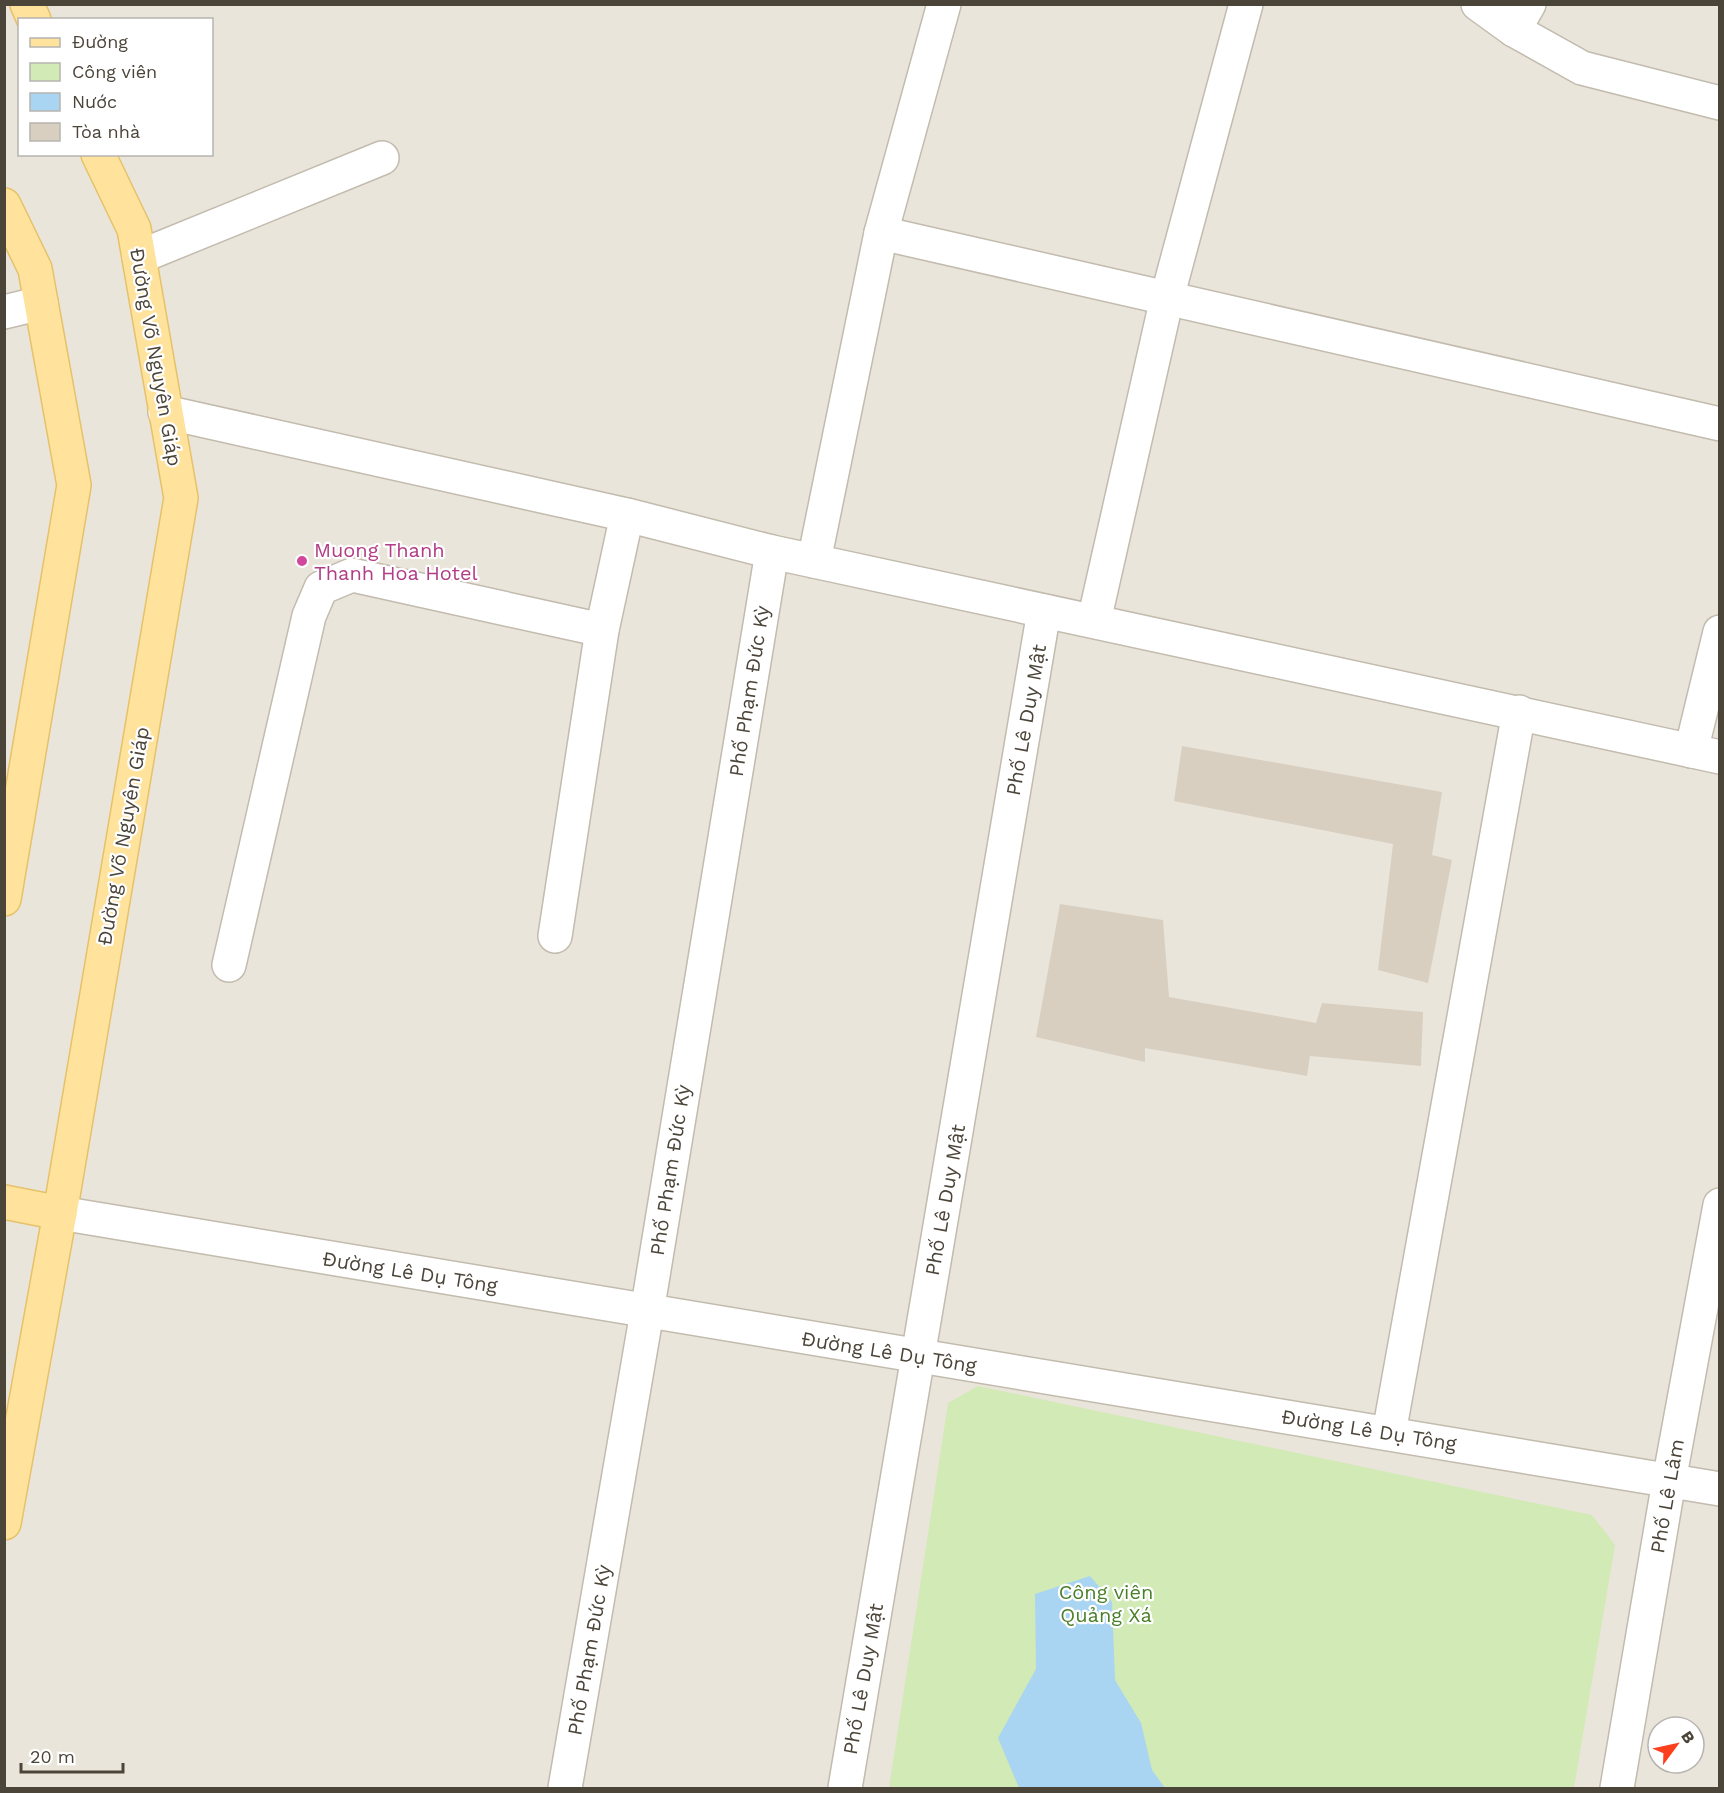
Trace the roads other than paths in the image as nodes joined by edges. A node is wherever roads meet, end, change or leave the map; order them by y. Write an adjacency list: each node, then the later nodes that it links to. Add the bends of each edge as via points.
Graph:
1 (27, 4): 6 (main road)
2 (944, 4): 11 (street)
3 (1246, 4): 13 (street)
4 (1478, 4): 5 (street)
5 (1521, 17): 7 (street, via 1582,68)
6 (33, 18)
7 (1719, 104)
8 (99, 156): 12 (main road, Đường Võ Nguyên Giáp, via 134,229)
9 (382, 158): 12 (street)
10 (4, 205): 14 (main road, via 35,269)
11 (881, 233): 13 (street); 20 (street)
12 (139, 257): 16 (main road, Đường Võ Nguyên Giáp)
13 (1167, 298): 17 (street); 22 (street)
14 (41, 303): 15 (street); 27 (main road, via 74,485)
15 (4, 312)
16 (165, 412): 18 (street); 32 (main road, Đường Võ Nguyên Giáp, via 181,498)
17 (1719, 424)
18 (627, 515): 19 (street); 23 (street)
19 (772, 552): 20 (street); 33 (street, Phố Phạm Đức Kỳ)
20 (814, 561): 21 (street)
21 (1044, 611): 22 (street); 34 (street, Phố Lê Duy Mật)
22 (1094, 621): 25 (street)
23 (602, 630): 28 (street); 29 (street, via 352,575 321,588 309,616)
24 (1719, 632): 26 (street)
25 (1519, 712): 26 (street); 35 (street)
26 (1705, 754)
27 (4, 899)
28 (555, 936)
29 (230, 966)
30 (4, 1202): 32 (main road)
31 (1719, 1205): 36 (street, Phố Lê Lâm)
32 (60, 1214): 33 (street, Đường Lê Dụ Tông); 38 (main road, Đường Võ Nguyên Giáp)
33 (647, 1312): 34 (street, Đường Lê Dụ Tông); 39 (street, Phố Phạm Đức Kỳ)
34 (918, 1357): 35 (street, Đường Lê Dụ Tông); 40 (street, Phố Lê Duy Mật)
35 (1389, 1433): 36 (street, Đường Lê Dụ Tông)
36 (1669, 1481): 37 (street, Đường Lê Dụ Tông); 41 (street, Phố Lê Lâm)
37 (1719, 1489)
38 (4, 1523)
39 (565, 1788)
40 (845, 1788)
41 (1617, 1788)

